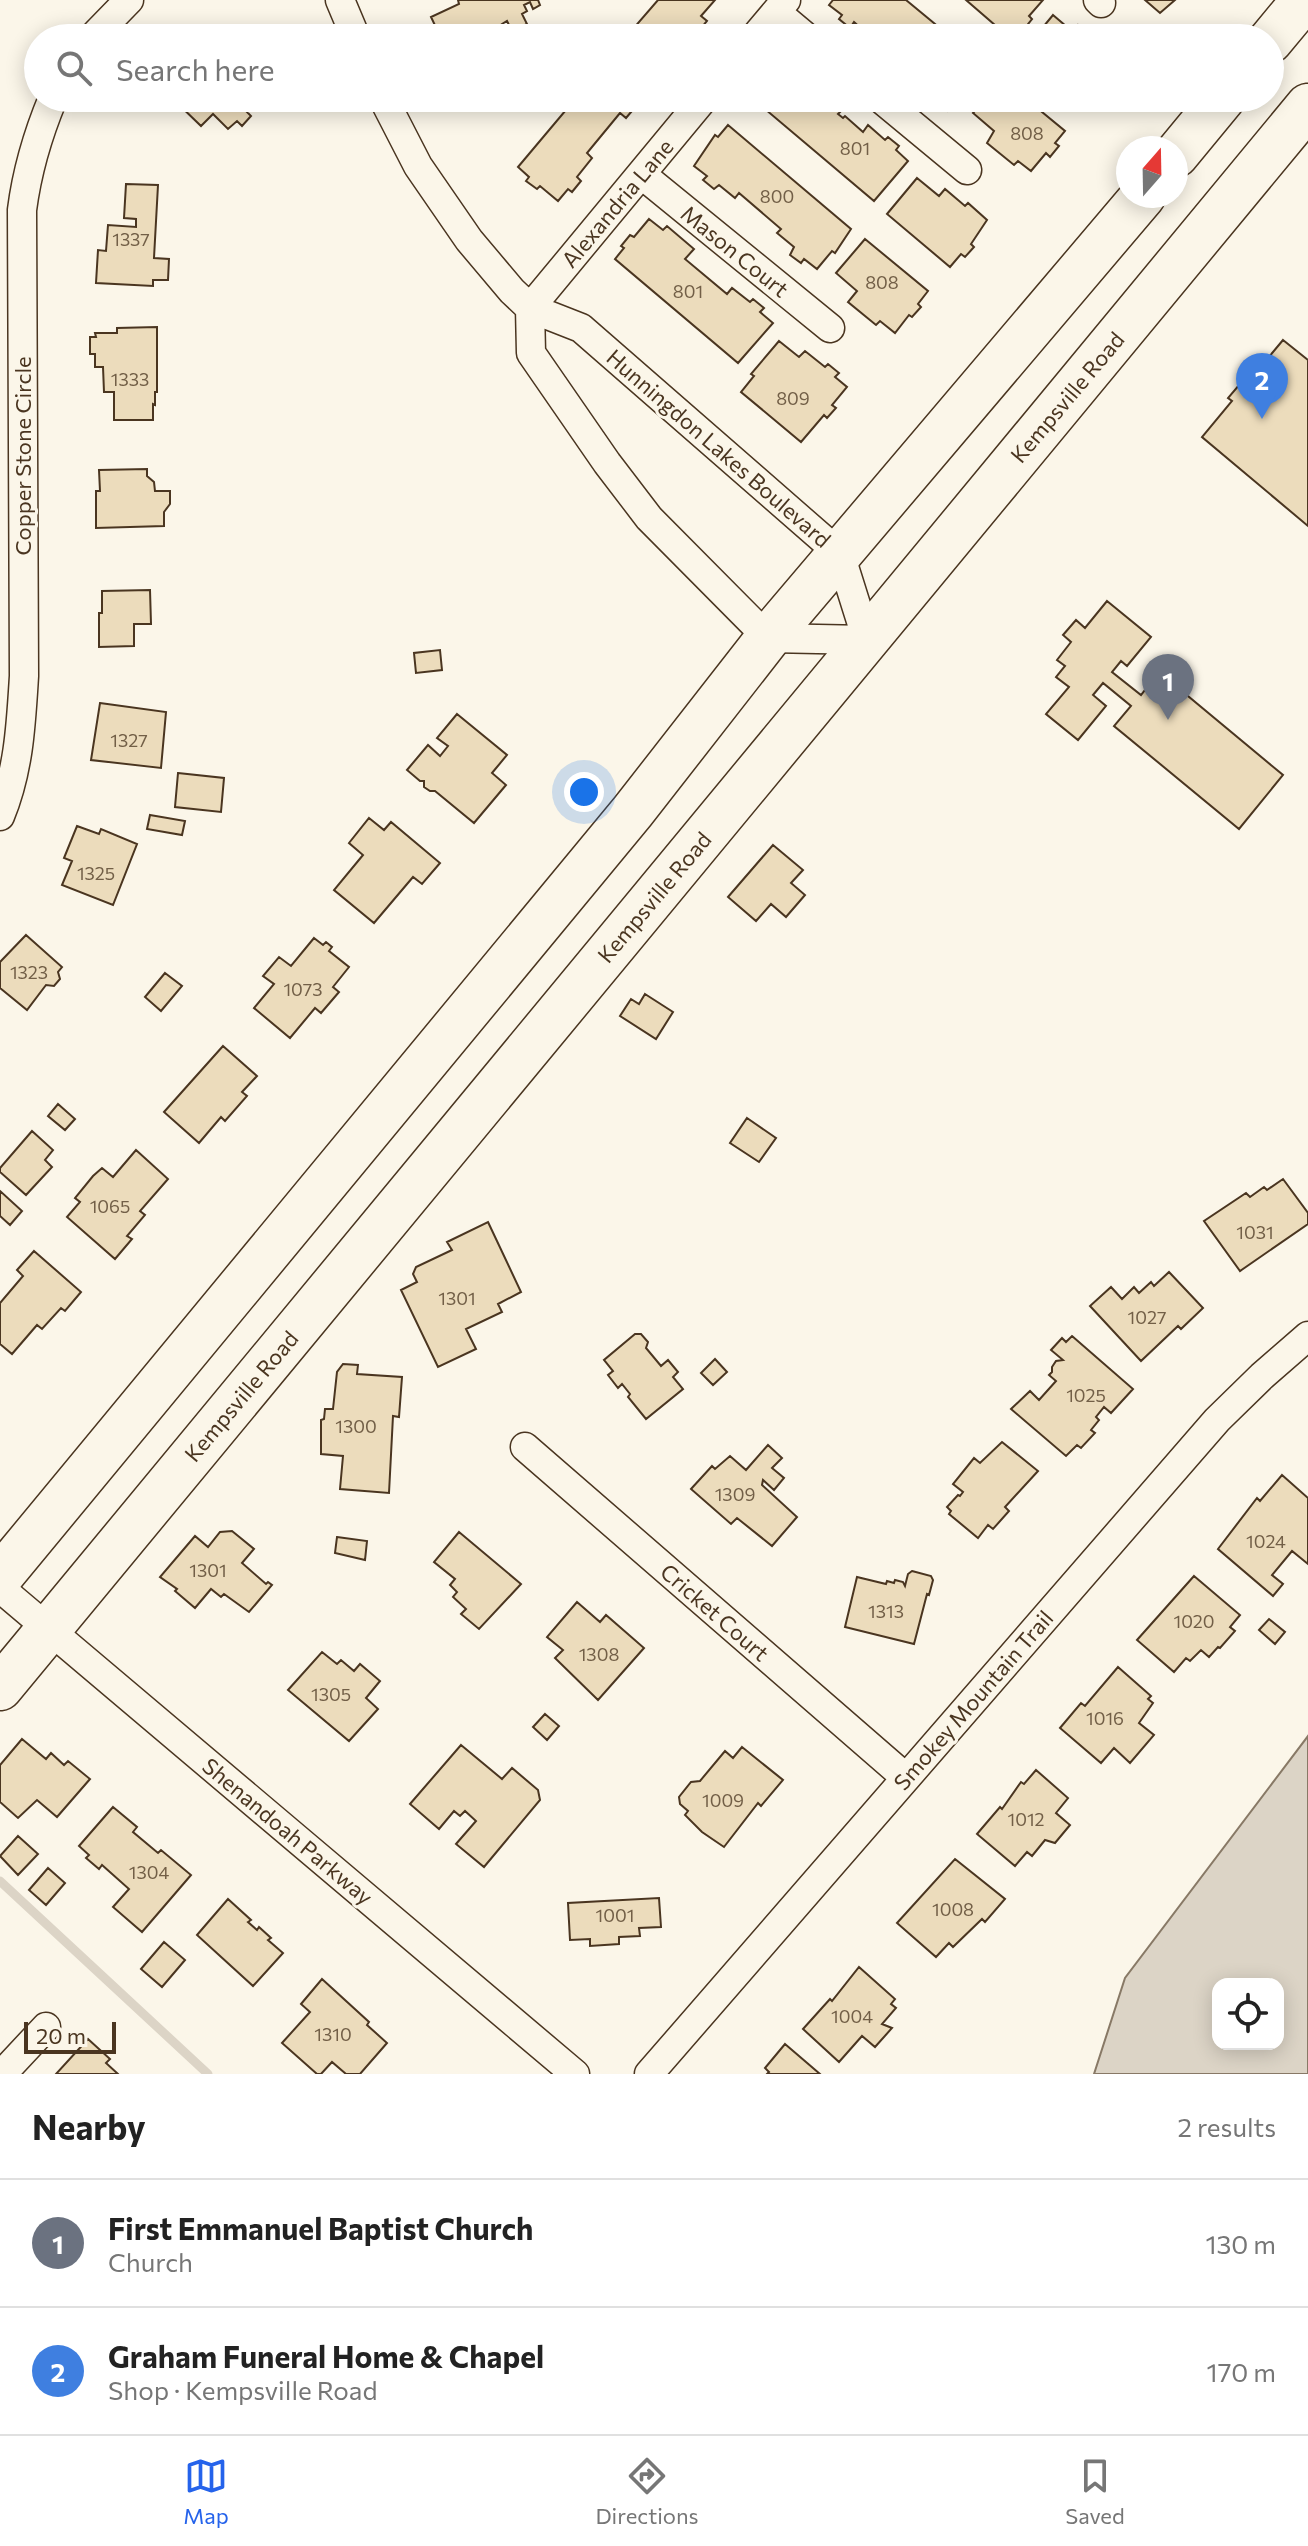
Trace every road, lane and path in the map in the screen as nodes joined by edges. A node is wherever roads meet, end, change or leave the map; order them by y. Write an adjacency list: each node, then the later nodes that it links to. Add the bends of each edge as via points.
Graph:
1 (129, 0): 5 (street)
2 (340, 0): 6 (street)
3 (1304, 0): 9 (main road)
4 (781, 6): 7 (street); 8 (street)
5 (106, 24)
6 (350, 24)
7 (766, 24)
8 (796, 24)
9 (1284, 24)
10 (1308, 106): 25 (main road, Kempsville Road)
11 (47, 112): 19 (street, Copper Stone Circle, via 25,188)
12 (390, 112): 21 (street, Hunningdon Lakes Boulevard, via 418,166 469,240)
13 (692, 112): 18 (street, Alexandria Lane)
14 (897, 112): 17 (street)
15 (1211, 112): 16 (main road)
16 (1188, 140)
17 (967, 170)
18 (641, 174): 21 (street, Alexandria Lane); 22 (street, Mason Court)
19 (11, 208): 26 (street, Copper Stone Circle, via 20,264 24,676 20,747)
20 (1133, 208): 23 (main road)
21 (530, 308): 23 (street, Hunningdon Lakes Boulevard, via 581,328); 24 (street, via 531,353 607,463 649,518)
22 (830, 328)
23 (840, 554): 24 (main road); 25 (street, Hunningdon Lakes Boulevard)
24 (768, 638): 25 (street); 29 (main road, via 624,822)
25 (867, 640): 31 (main road, Kempsville Road)
26 (0, 816)
27 (1308, 1336): 33 (street, Smokey Mountain Trail, via 1217,1420)
28 (525, 1447): 33 (street, Cricket Court)
29 (0, 1577)
30 (0, 1588): 31 (street, Shenandoah Parkway)
31 (49, 1629): 32 (main road, Kempsville Road); 36 (street, Shenandoah Parkway)
32 (0, 1688)
33 (905, 1777): 37 (street, Smokey Mountain Trail)
34 (46, 2027): 35 (street)
35 (2, 2074)
36 (575, 2074)
37 (649, 2074)

